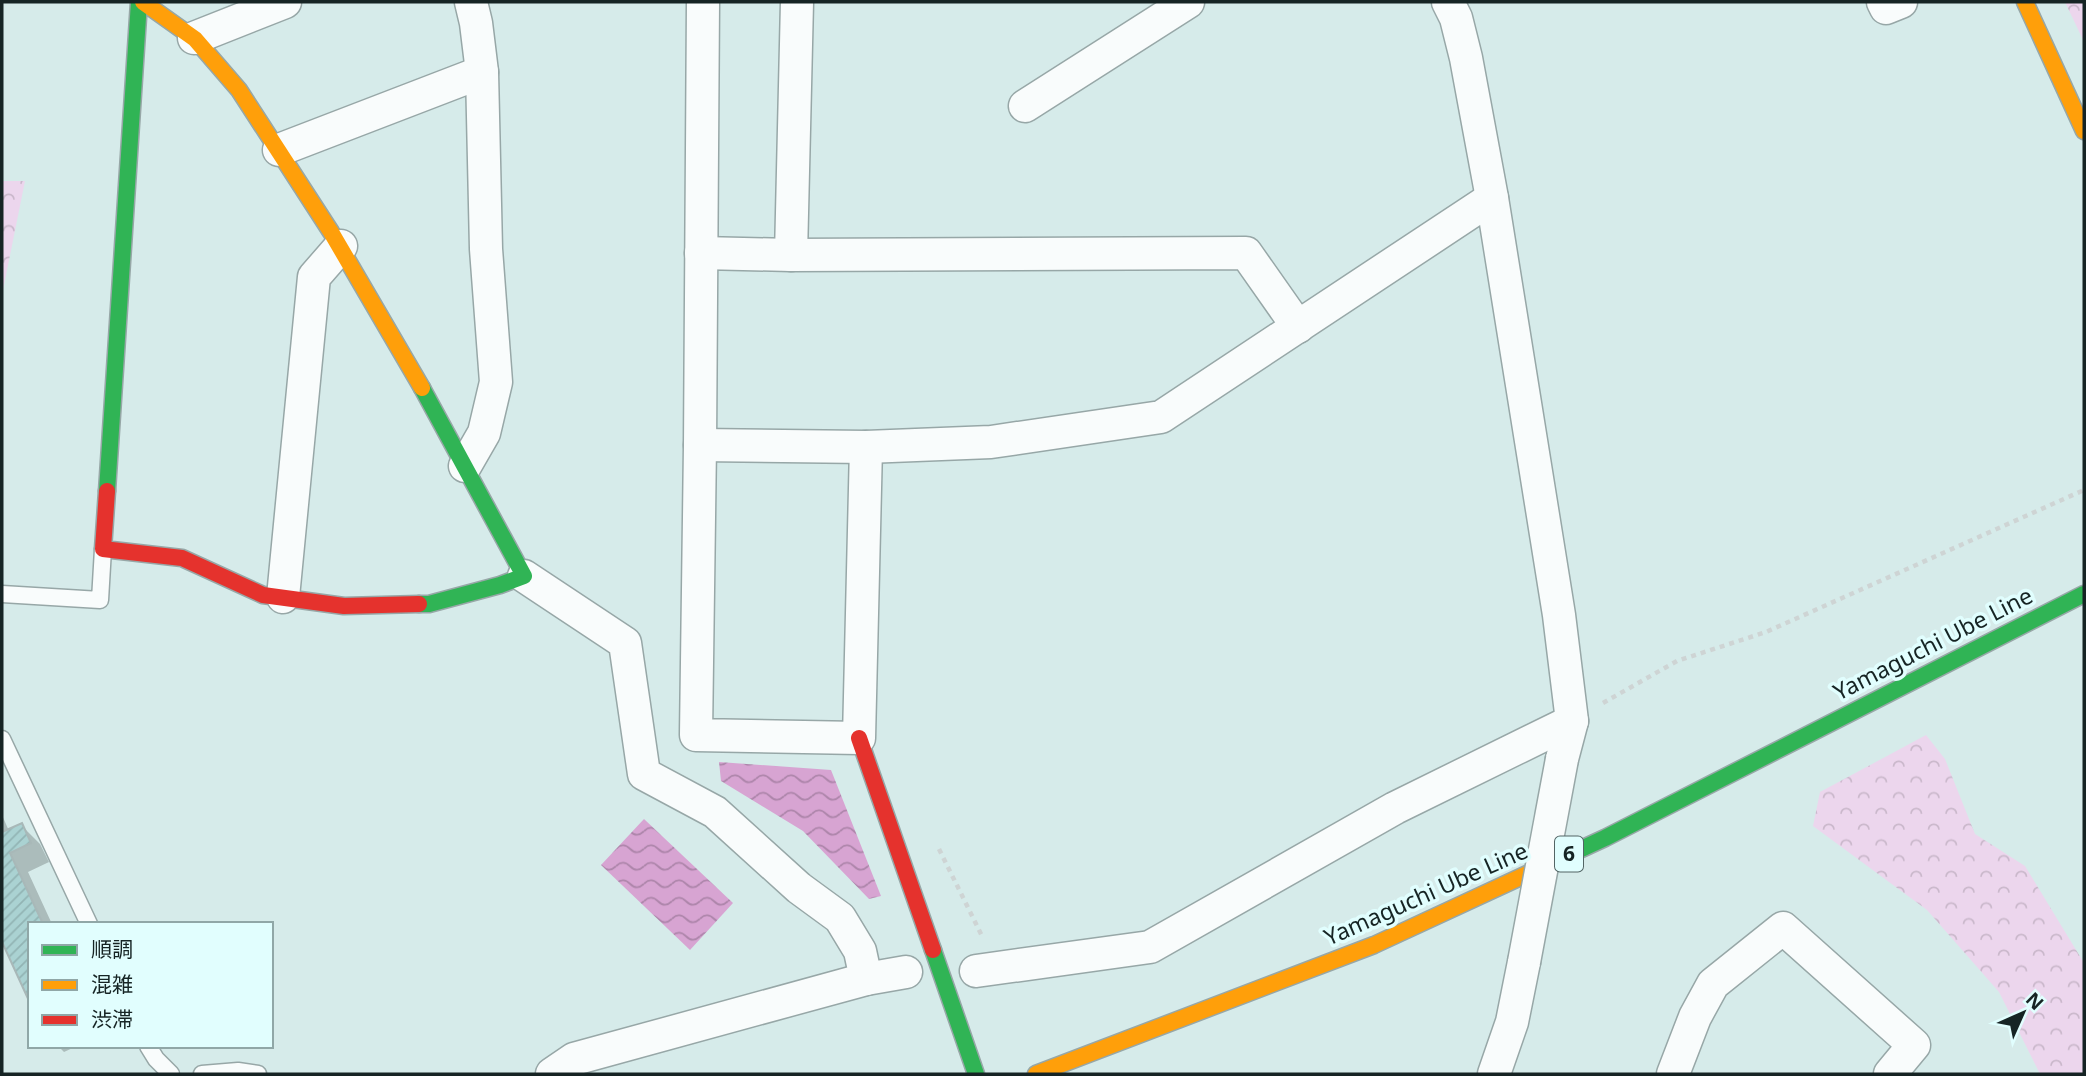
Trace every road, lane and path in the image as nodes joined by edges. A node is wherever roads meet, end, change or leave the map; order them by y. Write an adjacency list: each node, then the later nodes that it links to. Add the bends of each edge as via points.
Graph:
1 (141, 2): 11 (street); 25 (street)
2 (285, 2): 11 (street)
3 (471, 2): 12 (street)
4 (703, 2): 18 (street)
5 (797, 2): 19 (street)
6 (1188, 2): 13 (street)
7 (1448, 2): 16 (street, via 1466,58)
8 (1882, 2): 9 (street, via 1886,8)
9 (1901, 2)
10 (2025, 2): 14 (street)
11 (194, 38): 15 (street, via 232,82)
12 (482, 72): 15 (street); 23 (street, via 486,249 496,382 484,433)
13 (1026, 106)
14 (2084, 131)
15 (279, 150): 17 (street)
16 (1492, 198): 20 (street); 30 (street)
17 (341, 246): 23 (street); 29 (street, via 314,277)
18 (701, 253): 19 (street); 21 (street)
19 (791, 255): 20 (street, via 1246,253)
20 (1298, 327): 22 (street, via 1161,417 991,442)
21 (700, 445): 22 (street); 31 (street, via 695,735)
22 (866, 447): 31 (street)
23 (465, 466): 26 (street)
24 (2084, 490): 30 (path, via 1766,632 1677,661)
25 (103, 549): 27 (lane, via 100,600); 29 (street, via 182,558 263,595)
26 (523, 576): 29 (street, via 429,604 344,606); 37 (street, via 625,643 644,774 715,812 799,888 840,918 860,951)
27 (2, 594)
28 (2084, 594): 45 (street, Yamaguchi Ube Line / 6, via 1605,838 1374,945)
29 (283, 597)
30 (1572, 721): 35 (street, via 1395,808 1150,947); 39 (street, bridge)
31 (859, 738): 44 (street)
32 (2, 739): 34 (lane)
33 (933, 838): 35 (path)
34 (88, 922)
35 (987, 970)
36 (906, 972): 37 (street)
37 (866, 979): 43 (street, via 574,1059)
38 (149, 1048): 40 (lane)
39 (1505, 1069)
40 (171, 1074)
41 (202, 1074): 42 (lane)
42 (258, 1074)
43 (551, 1074)
44 (976, 1074)
45 (1036, 1074)
46 (1674, 1074): 47 (street, via 1713,984 1783,928 1914,1045)
47 (1890, 1074)

